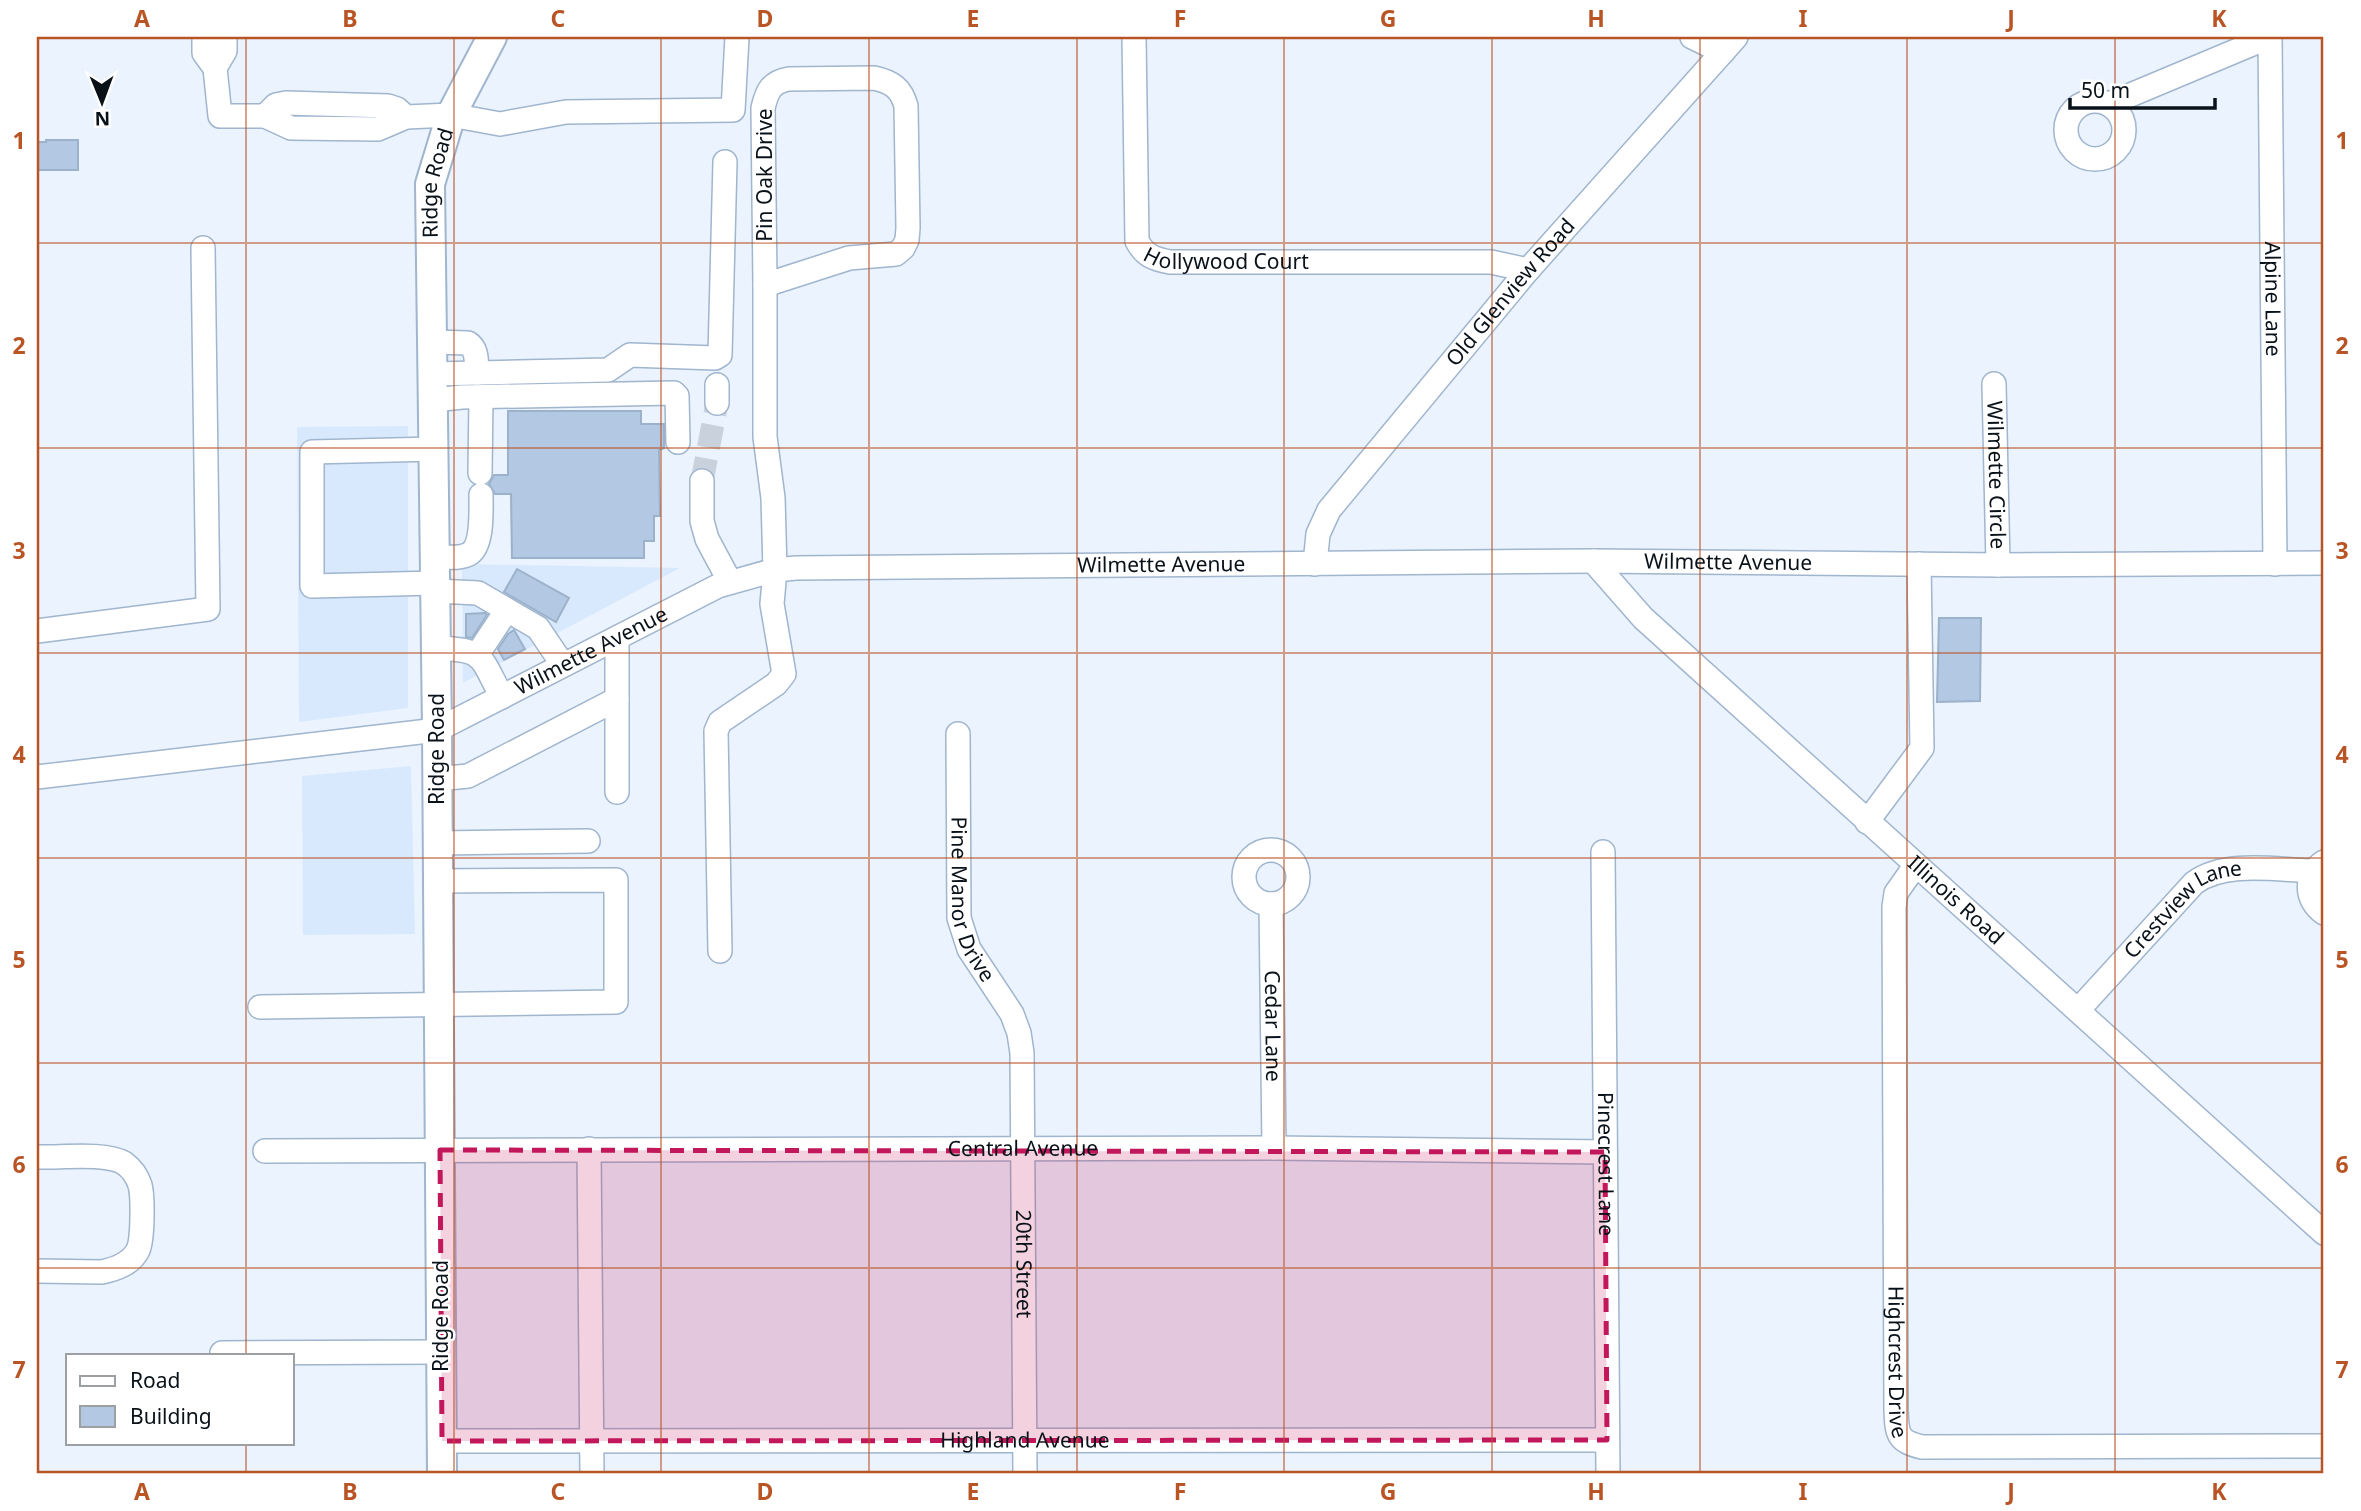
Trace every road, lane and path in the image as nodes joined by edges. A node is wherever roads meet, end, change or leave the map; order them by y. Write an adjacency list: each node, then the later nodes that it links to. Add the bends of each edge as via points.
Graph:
1 (204, 37): 9 (street, via 204,53)
2 (225, 37): 9 (street, via 225,51)
3 (492, 37): 11 (main road, Ridge Road)
4 (737, 37): 11 (street, via 733,110 566,112 500,124)
5 (1134, 37): 14 (street, Hollywood Court, via 1136,241 1154,259 1491,262)
6 (1692, 37): 8 (street)
7 (2269, 37): 10 (street); 28 (street, Alpine Lane)
8 (1729, 44): 14 (street, Old Glenview Road)
9 (215, 68): 11 (street, via 220,116 265,116 291,128 378,129 406,117)
10 (2109, 104)
11 (451, 115): 16 (main road, Ridge Road, via 430,184)
12 (725, 162): 17 (street, via 720,355 631,355 608,370)
13 (203, 248): 34 (street, via 208,609)
14 (1528, 270): 26 (street, Old Glenview Road, via 1329,510 1318,534)
15 (765, 285): 15 (street, Pin Oak Drive, via 764,108 771,86 789,79 887,81 903,94 906,106 908,228 903,248 896,254 849,258); 30 (street, Pin Oak Drive, via 765,437)
16 (433, 342): 17 (street, via 468,343 474,350); 19 (main road, Ridge Road)
17 (477, 373): 19 (street)
18 (1994, 384): 29 (street, Wilmette Circle)
19 (434, 387): 20 (street); 22 (main road, Ridge Road)
20 (481, 397): 21 (street, via 674,393); 31 (street, via 481,525 476,547)
21 (678, 443)
22 (434, 449): 31 (main road, Ridge Road); 31 (street, via 312,452 312,586)
23 (702, 481): 32 (street, via 702,521)
24 (1593, 561): 26 (street, Wilmette Avenue); 27 (street, Wilmette Avenue); 46 (street, Illinois Road, via 1643,618)
25 (2324, 563): 28 (street, Wilmette Avenue)
26 (1315, 564): 30 (street, Wilmette Avenue)
27 (1919, 564): 29 (street, Wilmette Avenue); 46 (street, via 1922,748)
28 (2275, 564): 29 (street, Wilmette Avenue)
29 (1998, 565)
30 (775, 570): 32 (street, Wilmette Avenue); 55 (street, Pin Oak Drive, via 772,604 784,674 720,722 716,731)
31 (436, 577): 33 (street); 36 (main road, Ridge Road)
32 (730, 582): 35 (street, Wilmette Avenue)
33 (507, 610): 37 (street); 38 (street, via 538,628)
34 (37, 631)
35 (617, 638): 38 (street, Wilmette Avenue); 40 (street)
36 (436, 648): 37 (street, via 467,649); 41 (main road, Ridge Road)
37 (477, 655): 39 (street)
38 (563, 665): 39 (street, Wilmette Avenue)
39 (502, 697): 41 (street, Wilmette Avenue)
40 (617, 699): 44 (street, via 468,776); 45 (street)
41 (437, 730): 43 (street, Wilmette Avenue); 44 (main road, Ridge Road)
42 (958, 734): 59 (street, Pine Manor Drive, via 959,918 969,949 1012,1014)
43 (37, 777)
44 (438, 779): 48 (main road, Ridge Road)
45 (617, 792)
46 (1867, 822): 50 (street, Illinois Road)
47 (588, 841): 48 (street)
48 (438, 843): 52 (main road, Ridge Road)
49 (1603, 852): 65 (street, Pinecrest Lane)
50 (1915, 866): 58 (street, Illinois Road); 75 (street, Highcrest Drive, via 1896,893 1894,907 1899,1434 1904,1441 1922,1447)
51 (2319, 866): 54 (street, Crestview Lane, via 2309,889 2315,906); 58 (street, Crestview Lane, via 2230,868 2202,877)
52 (438, 881): 56 (main road, Ridge Road); 56 (street, via 616,880 617,1002)
53 (1271, 904): 60 (street, Cedar Lane)
54 (2324, 913)
55 (720, 951)
56 (439, 1003): 57 (street); 63 (main road, Ridge Road)
57 (260, 1007)
58 (2079, 1009): 67 (street, Illinois Road)
59 (1022, 1053): 62 (street, 20th Street)
60 (1274, 1148): 62 (street, Central Avenue); 65 (street, Central Avenue)
61 (589, 1149): 62 (street, Central Avenue); 63 (street, Central Avenue); 72 (street)
62 (1023, 1149): 71 (street, 20th Street)
63 (440, 1150): 64 (street, Central Avenue); 69 (main road, Ridge Road)
64 (265, 1152)
65 (1605, 1152): 73 (street, Pinecrest Lane)
66 (37, 1157): 68 (street, via 103,1158 127,1165 141,1187 141,1236 130,1261 112,1270)
67 (2324, 1233)
68 (37, 1271)
69 (441, 1352): 70 (street); 74 (main road, Ridge Road)
70 (222, 1353)
71 (1025, 1439): 72 (street, Highland Avenue); 73 (street, Highland Avenue); 78 (street, 20th Street)
72 (592, 1440): 74 (street, Highland Avenue); 77 (street)
73 (1607, 1440): 79 (street, Pinecrest Lane)
74 (442, 1441): 76 (main road, Ridge Road)
75 (2324, 1446)
76 (442, 1474)
77 (592, 1474)
78 (1025, 1474)
79 (1608, 1474)

